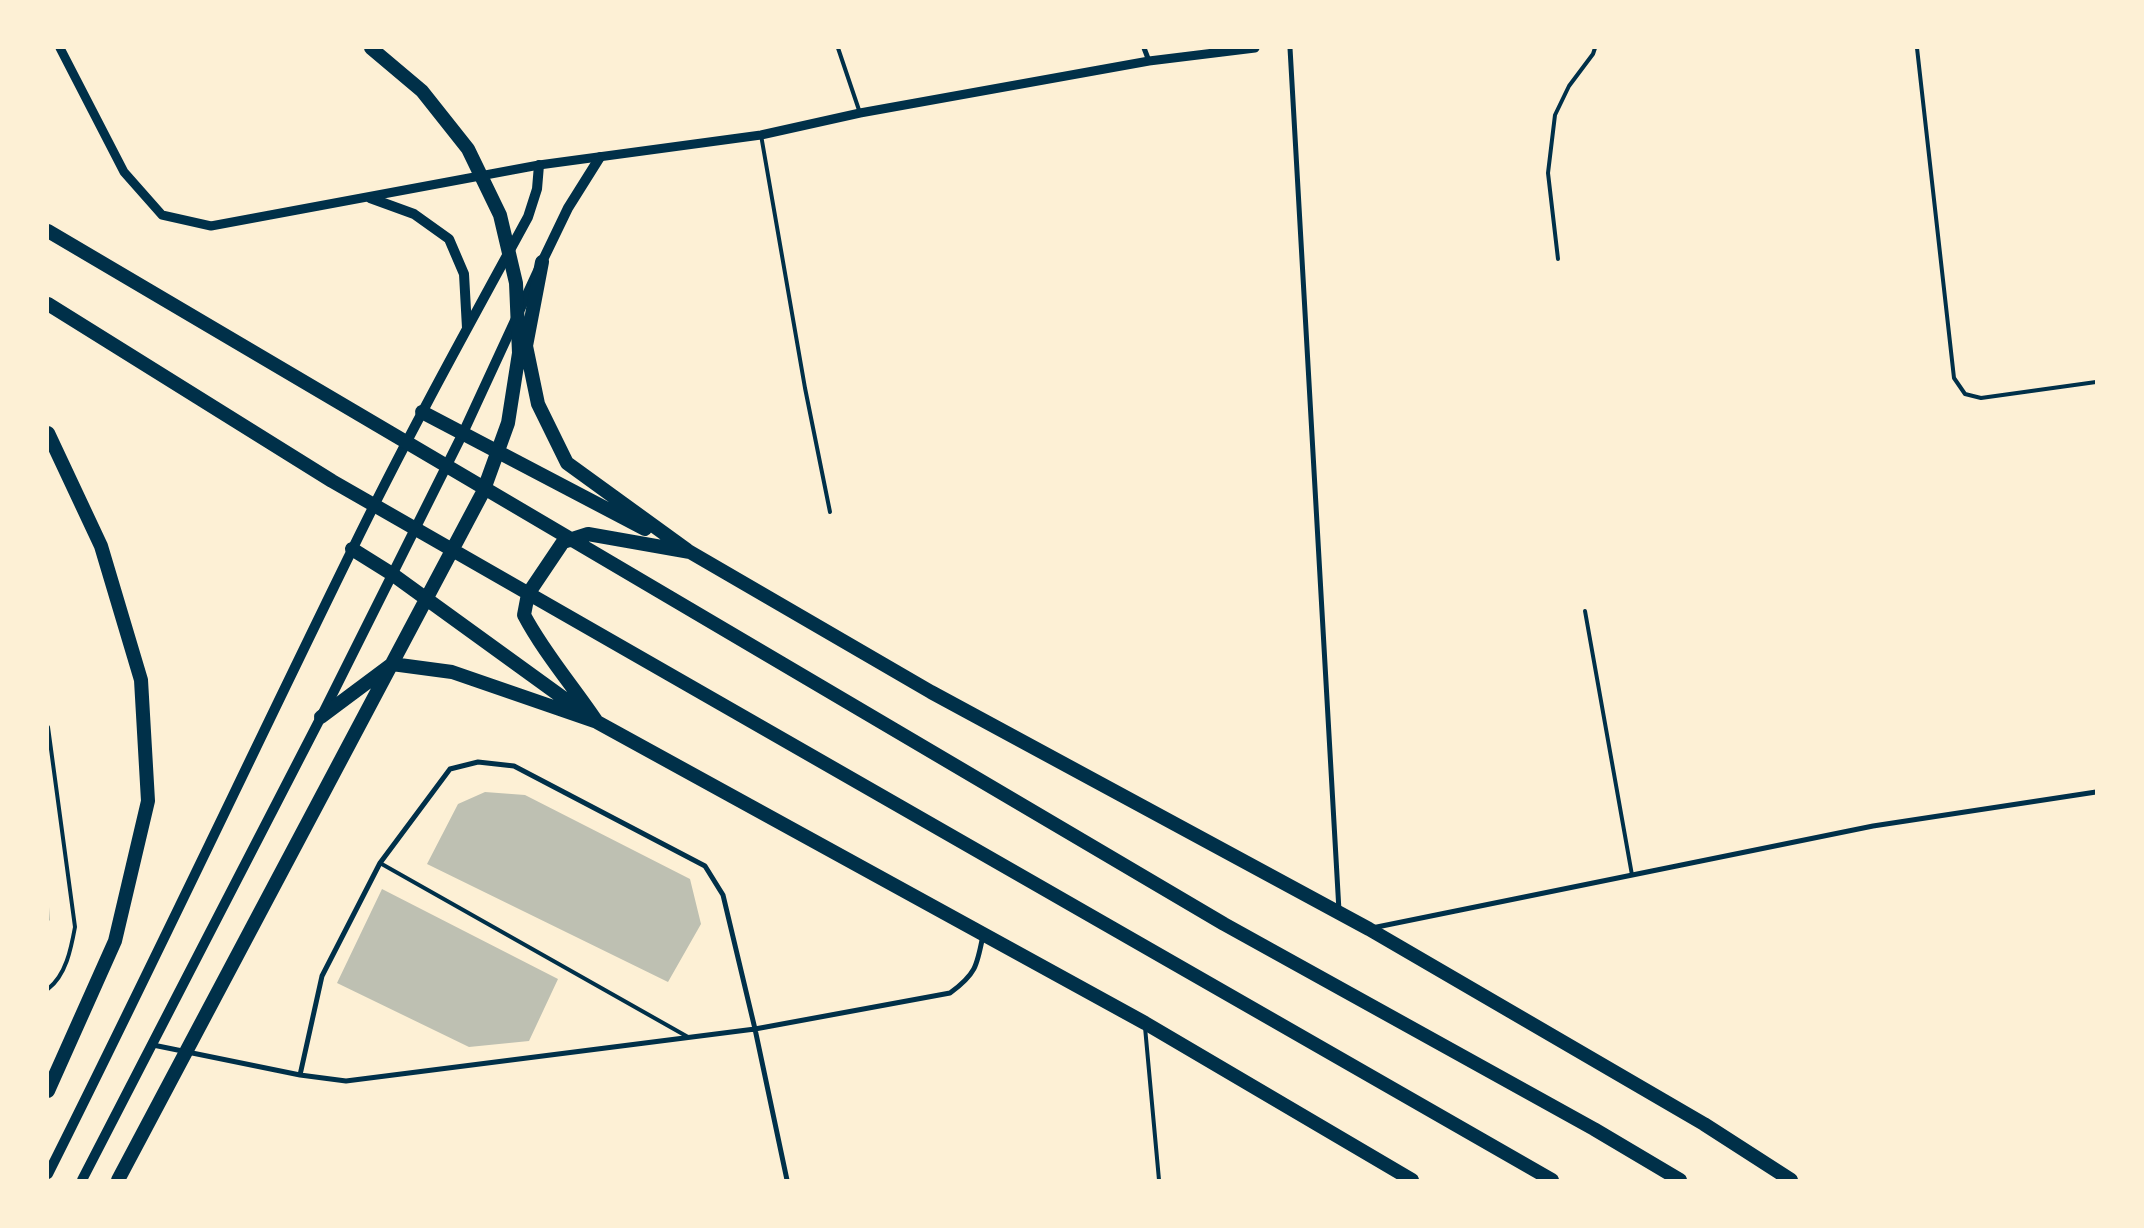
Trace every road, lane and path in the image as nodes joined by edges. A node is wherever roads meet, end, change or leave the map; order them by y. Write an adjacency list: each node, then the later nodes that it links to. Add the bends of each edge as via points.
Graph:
1 (60, 48): 14 (street, via 124,172 162,215 211,226)
2 (370, 48): 47 (highway, via 422,91 468,149 500,215 516,283 519,353 508,423 483,492)
3 (838, 48): 10 (lane)
4 (1144, 48): 9 (street)
5 (1255, 48): 9 (street)
6 (1290, 48): 35 (street)
7 (1595, 48): 16 (lane, via 1569,86 1555,115 1548,172)
8 (1917, 48): 20 (lane, via 1954,378 1965,394 1981,398)
9 (1149, 61): 10 (street)
10 (860, 113): 11 (street)
11 (761, 135): 12 (street); 24 (lane)
12 (600, 157): 13 (street); 17 (main road, via 568,208)
13 (539, 165): 14 (street); 19 (main road, via 537,189 528,217)
14 (370, 198): 19 (main road, via 414,214 449,239 464,274)
15 (48, 231): 52 (highway, via 1224,924)
16 (1558, 258)
17 (542, 262): 23 (main road); 26 (highway, via 526,346 538,404 567,463)
18 (48, 304): 51 (highway, via 332,481)
19 (467, 329): 21 (main road)
20 (2096, 382)
21 (422, 412): 23 (highway); 25 (main road)
22 (48, 433): 44 (highway, via 101,546 141,680 148,801 115,940)
23 (463, 433): 26 (highway); 27 (main road)
24 (830, 512)
25 (352, 549): 27 (highway); 45 (main road)
26 (690, 552): 30 (highway, via 588,534 563,542 528,594 524,615); 35 (highway, via 931,692)
27 (392, 574): 29 (main road); 30 (highway)
28 (1585, 611): 34 (lane)
29 (321, 717): 30 (highway, via 392,664 452,672); 42 (main road)
30 (597, 722): 37 (highway)
31 (48, 727): 38 (lane, via 75,927 70,956)
32 (2096, 792): 34 (street, via 1873,826)
33 (380, 863): 40 (street, via 450,769 478,762 514,766 705,866 723,895); 41 (lane); 43 (street, via 322,976)
34 (1632, 875): 36 (street)
35 (1339, 913): 36 (highway)
36 (1369, 929): 53 (highway, via 1704,1124)
37 (983, 934): 39 (highway); 40 (street, via 977,966 965,982 950,993)
38 (48, 989)
39 (1144, 1023): 49 (lane); 50 (highway)
40 (755, 1029): 41 (street); 48 (street)
41 (688, 1037): 43 (street, via 346,1081)
42 (153, 1045): 43 (street); 46 (main road)
43 (300, 1075)
44 (48, 1091)
45 (48, 1174)
46 (82, 1180)
47 (118, 1180)
48 (787, 1180)
49 (1159, 1180)
50 (1412, 1180)
51 (1552, 1180)
52 (1680, 1180)
53 (1791, 1180)

